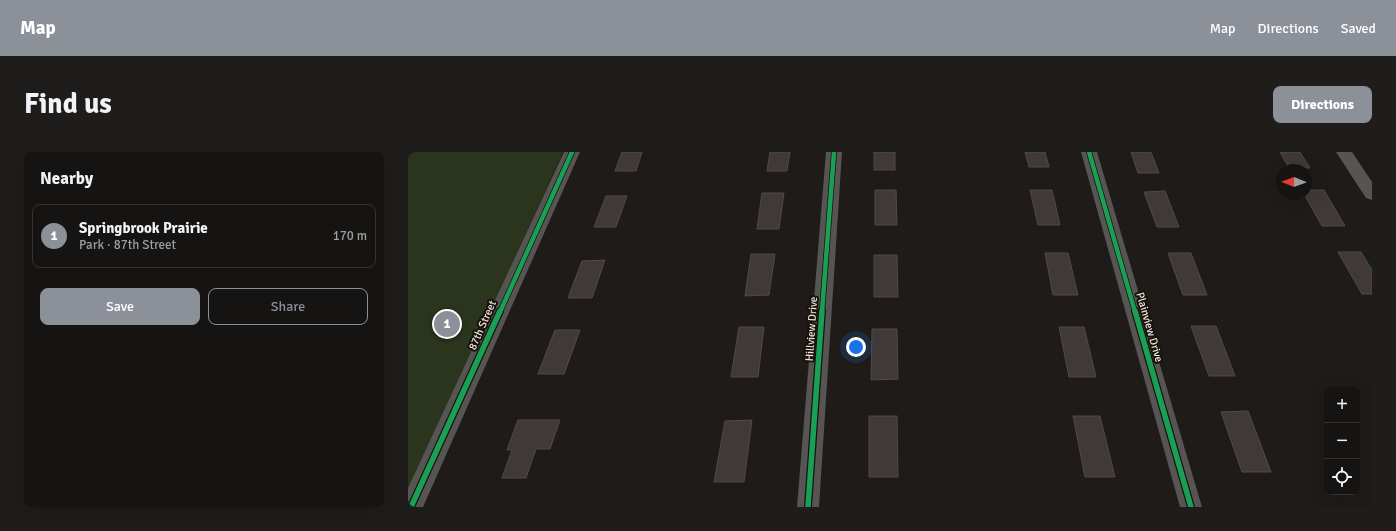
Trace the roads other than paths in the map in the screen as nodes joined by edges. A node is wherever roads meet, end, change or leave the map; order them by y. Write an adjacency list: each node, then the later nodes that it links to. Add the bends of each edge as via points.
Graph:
1 (572, 152): 6 (street, 87th Street)
2 (834, 152): 7 (street, Hillview Drive)
3 (1089, 152): 8 (street, Plainview Drive)
4 (1344, 152): 5 (street)
5 (1372, 194)
6 (411, 507)
7 (808, 507)
8 (1191, 507)

